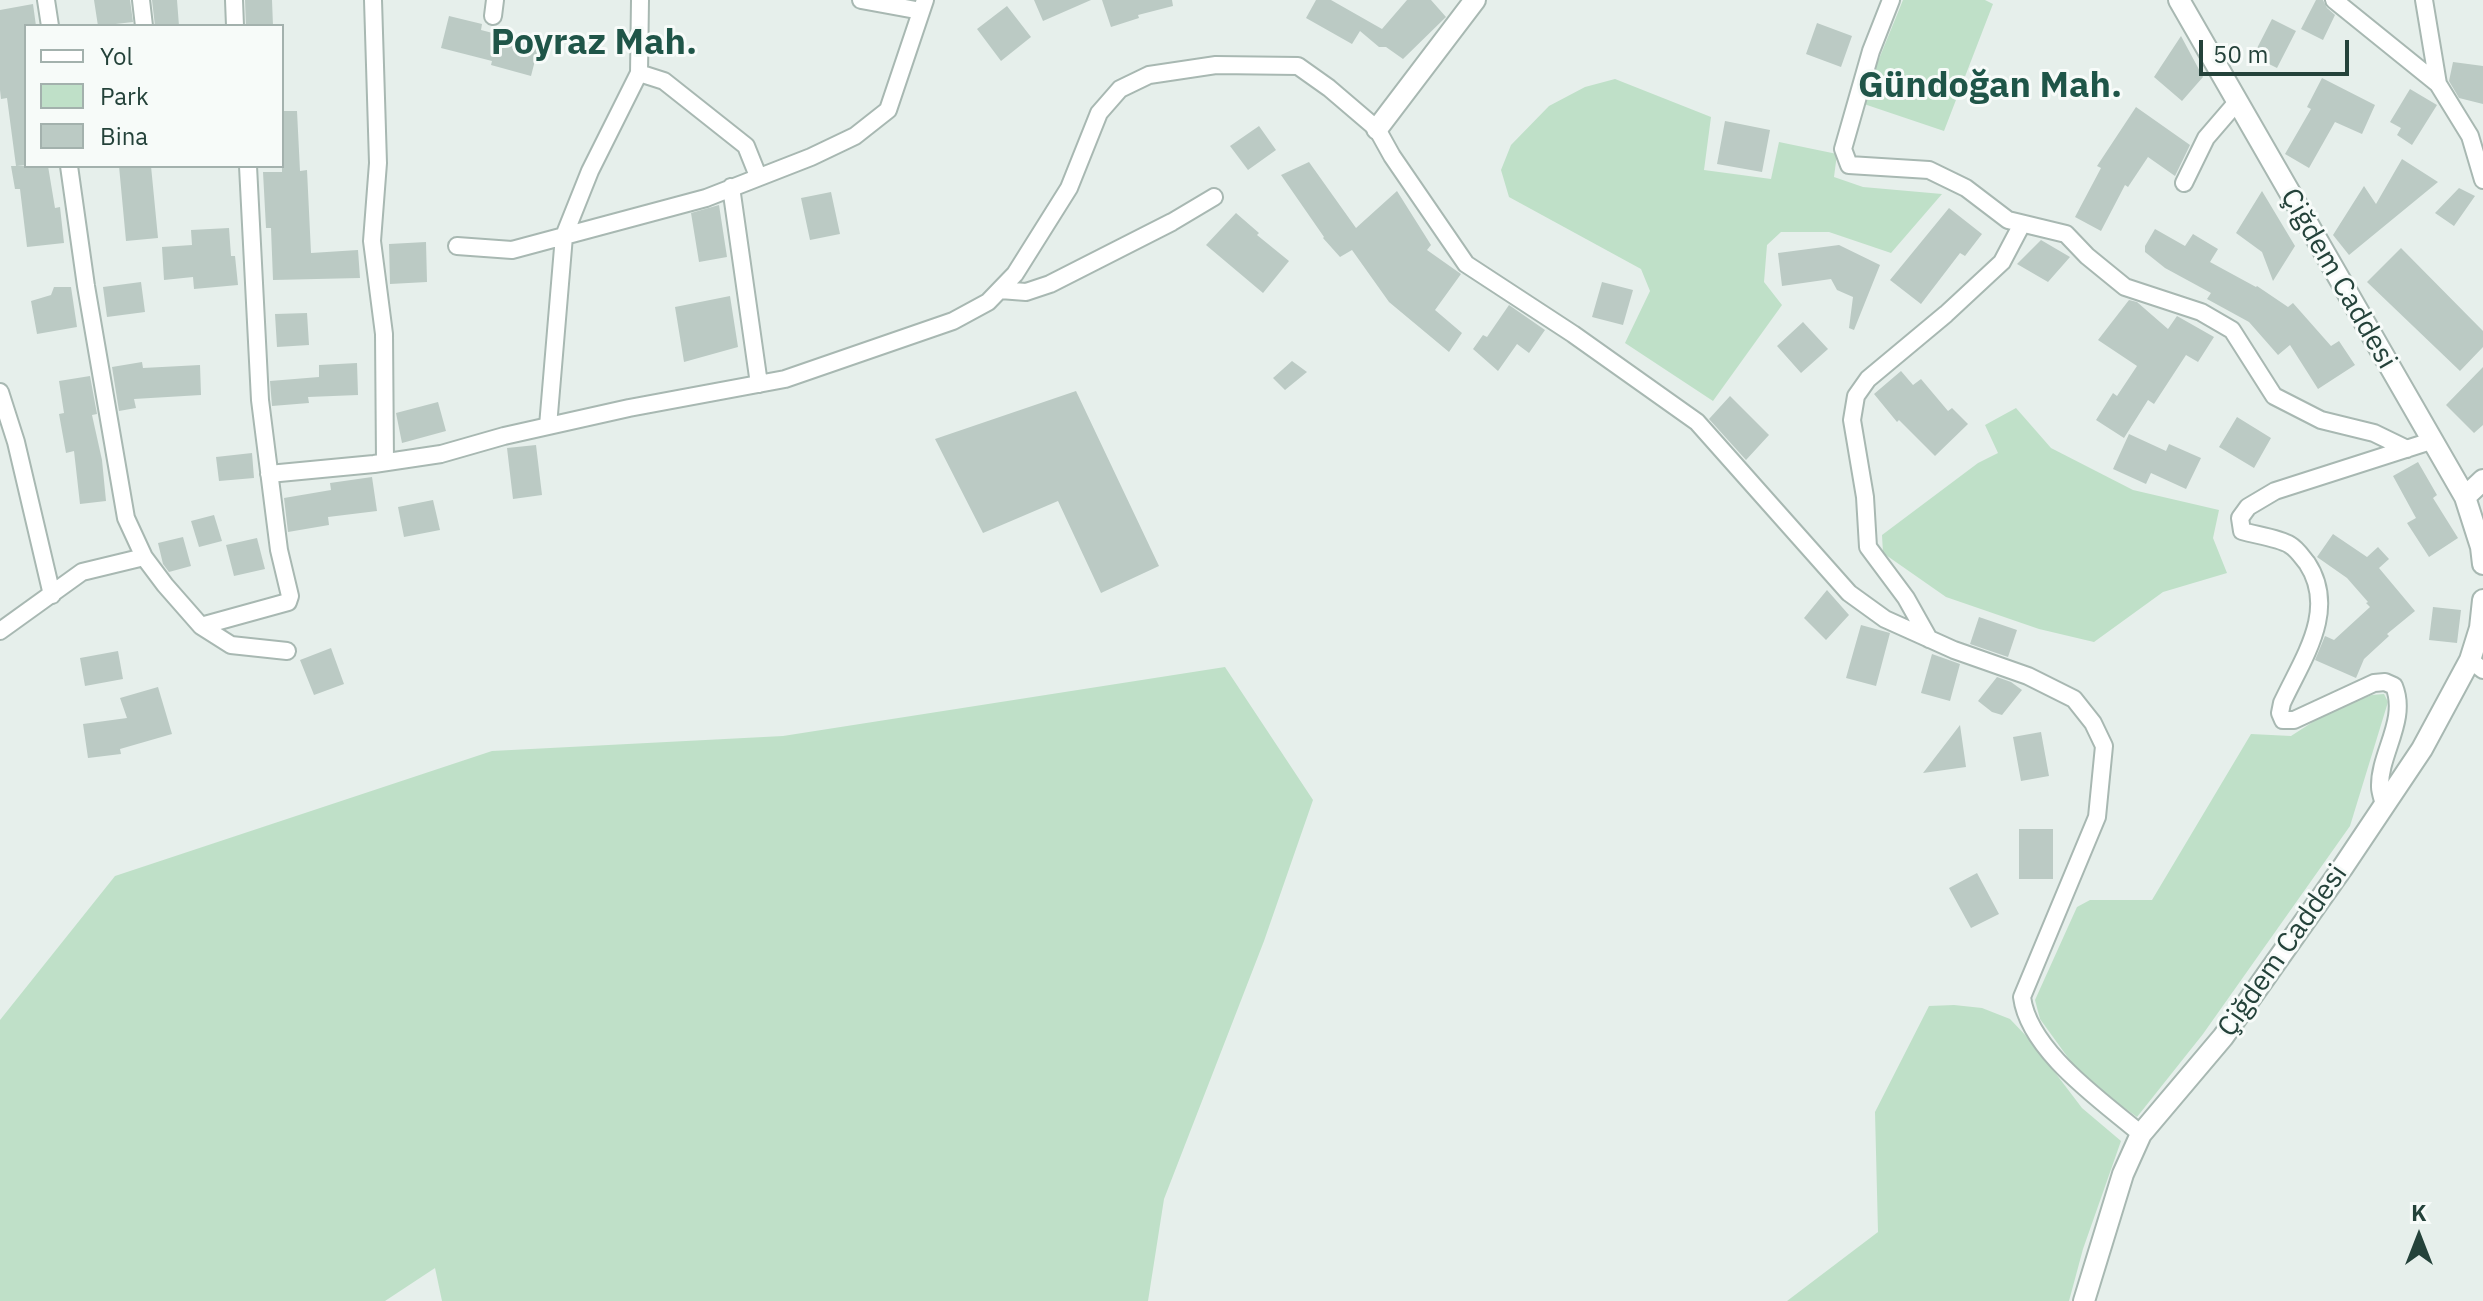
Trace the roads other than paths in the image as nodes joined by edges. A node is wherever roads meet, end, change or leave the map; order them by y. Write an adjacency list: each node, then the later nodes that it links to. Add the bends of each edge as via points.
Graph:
1 (46, 0): 13 (street)
2 (141, 0): 14 (street)
3 (234, 0): 15 (street)
4 (373, 0): 36 (street, via 378,163 372,241 384,334)
5 (640, 0): 16 (street)
6 (861, 0): 12 (street)
7 (1475, 0): 19 (street)
8 (1891, 0): 27 (street, via 1843,149 1849,165 1929,170)
9 (2179, 0): 18 (street, Çiğdem Caddesi)
10 (2334, 0): 17 (street)
11 (2424, 0): 17 (street)
12 (923, 6): 22 (street, via 888,110 855,136)
13 (50, 24)
14 (144, 24)
15 (235, 24)
16 (639, 73): 22 (street, via 664,81 746,146); 28 (street)
17 (2438, 84): 23 (street, via 2470,136)
18 (2237, 102): 24 (street, via 2206,138); 34 (street, Çiğdem Caddesi)
19 (1377, 129): 30 (street, via 1298,66 1216,65 1149,75 1120,89 1099,113 1069,188); 46 (street, via 1466,264 1697,422 1849,593 1885,619)
20 (69, 168): 40 (street, via 126,518)
21 (248, 168): 37 (street)
22 (758, 176): 25 (street)
23 (2483, 180)
24 (2184, 183)
25 (731, 187): 28 (street); 31 (street)
26 (1214, 197): 30 (street, via 1050,284 1026,292)
27 (2022, 224): 35 (street, via 2066,234 2125,287 2201,312 2232,330 2274,396 2321,420 2374,433); 46 (street, via 2002,262 1868,379 1856,396 1852,420 1868,547)
28 (564, 236): 29 (street, via 512,250); 33 (street)
29 (457, 246)
30 (1000, 290): 31 (street, via 953,321)
31 (759, 384): 33 (street)
32 (0, 392): 42 (street)
33 (548, 426): 36 (street, via 441,454)
34 (2431, 441): 35 (street); 39 (street, Çiğdem Caddesi)
35 (2407, 449): 49 (street, via 2275,491 2240,518 2242,531 2289,544 2317,578 2318,627 2282,703 2283,720 2294,720 2374,683 2394,686 2395,726 2379,787)
36 (385, 462): 37 (street)
37 (269, 474): 44 (street, via 288,602)
38 (2483, 480): 39 (street)
39 (2465, 497): 41 (street, Çiğdem Caddesi)
40 (144, 557): 42 (street, via 82,572); 44 (street)
41 (2483, 564)
42 (52, 595): 45 (street)
43 (2483, 600): 48 (street, Çiğdem Caddesi)
44 (201, 626): 47 (street, via 231,645)
45 (0, 631)
46 (1929, 639): 50 (street, via 2074,699 2104,746 2097,817 2022,997 2031,1027 2061,1062)
47 (287, 651)
48 (2477, 665): 49 (street, Çiğdem Caddesi)
49 (2384, 805): 50 (street, Çiğdem Caddesi, via 2223,1037)
50 (2141, 1134): 51 (street, Çiğdem Caddesi, via 2123,1174)
51 (2084, 1301)

